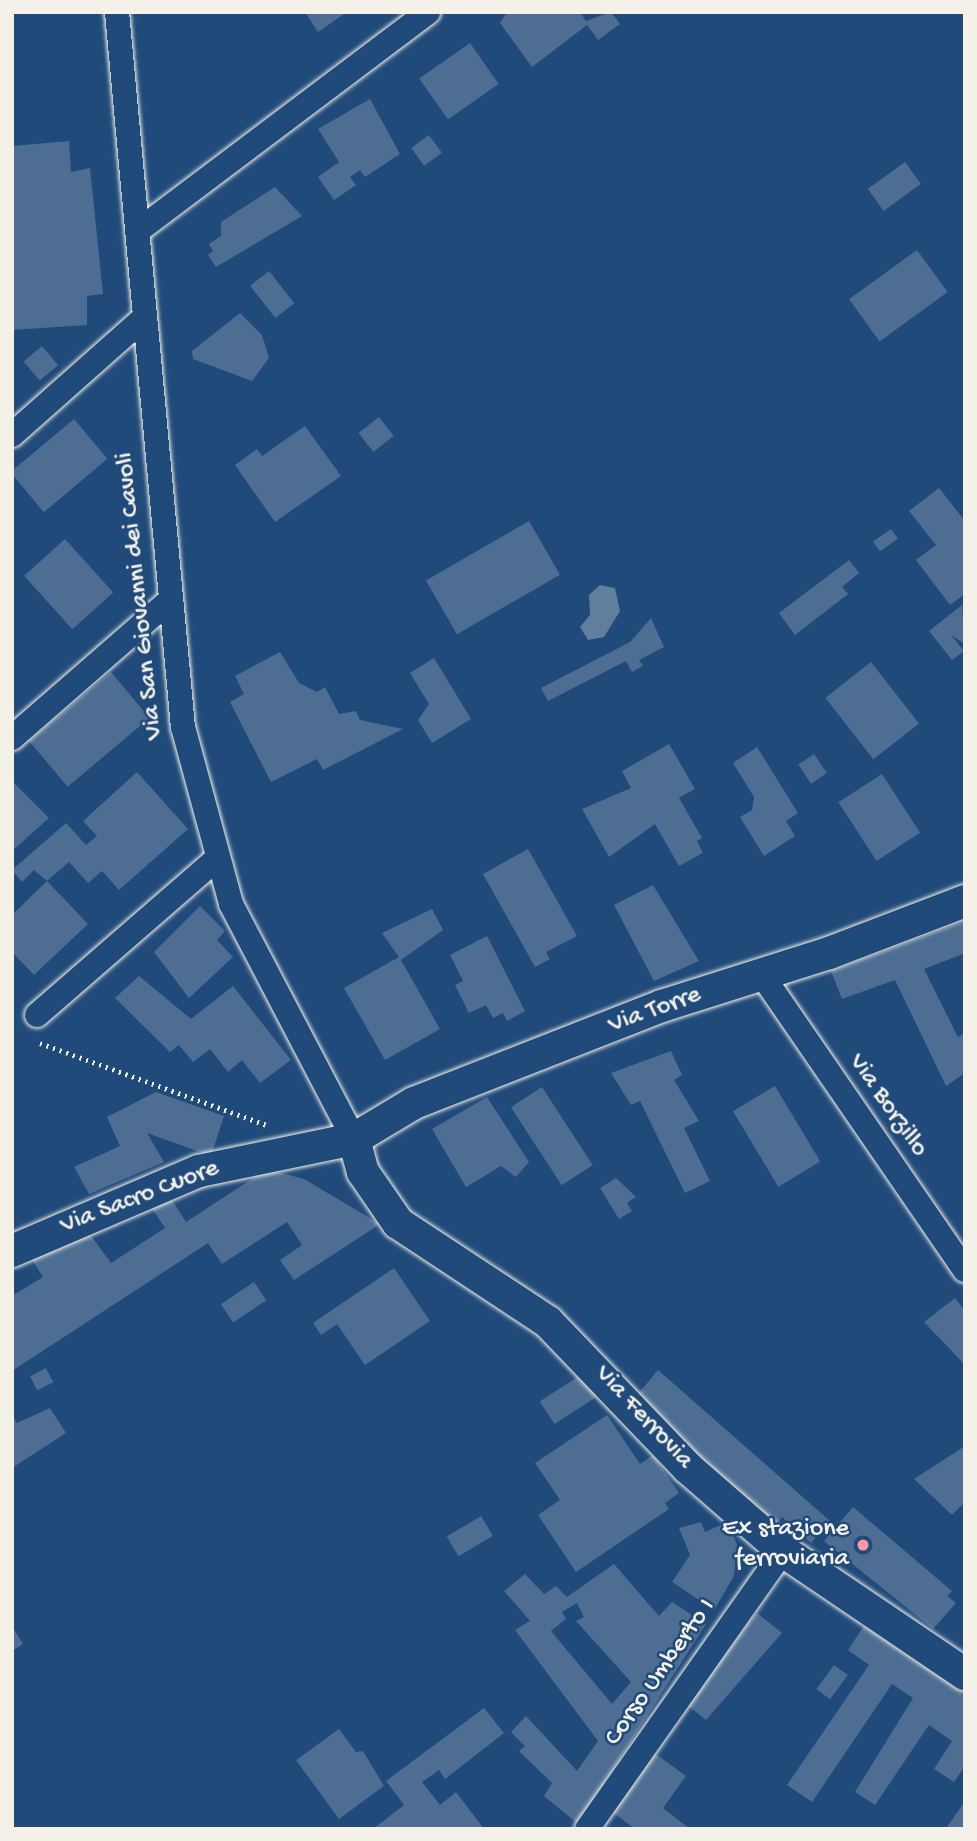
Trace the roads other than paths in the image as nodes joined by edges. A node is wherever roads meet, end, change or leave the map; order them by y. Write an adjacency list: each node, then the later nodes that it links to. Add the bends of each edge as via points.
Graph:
1 (117, 12): 3 (street, Via San Giovanni dei Cavoli)
2 (428, 12): 3 (street)
3 (139, 230): 4 (street, Via San Giovanni dei Cavoli)
4 (144, 318): 5 (street); 6 (street, Via San Giovanni dei Cavoli)
5 (12, 435)
6 (167, 603): 7 (street); 8 (street, Via San Giovanni dei Cavoli, via 183,727)
7 (12, 738)
8 (215, 861): 11 (street); 12 (street, Via San Giovanni dei Cavoli)
9 (965, 901): 10 (street, Via Torre)
10 (762, 975): 12 (street, Via Torre, via 662,1006 414,1102); 14 (street, Via Borzillo)
11 (37, 1015)
12 (354, 1139): 13 (street, Via Sacro Cuore, via 199,1171); 15 (street, Via Ferrovia, via 363,1172 398,1223 548,1322 688,1468)
13 (12, 1251)
14 (965, 1270)
15 (783, 1551): 16 (street, Via Ferrovia); 17 (street, Corso Umberto I)
16 (965, 1674)
17 (587, 1829)

